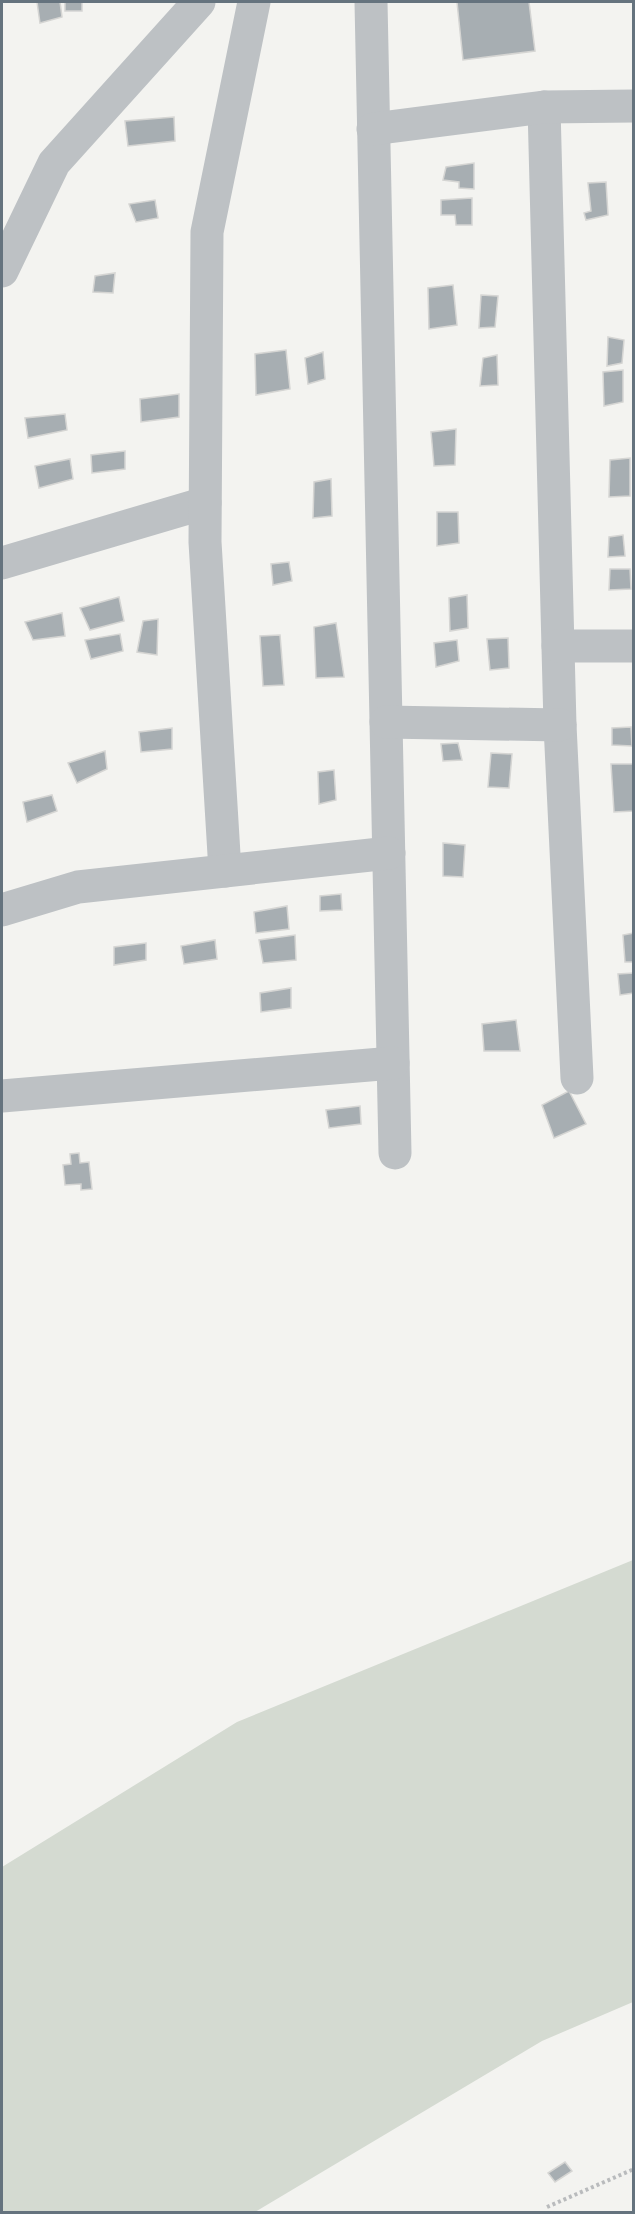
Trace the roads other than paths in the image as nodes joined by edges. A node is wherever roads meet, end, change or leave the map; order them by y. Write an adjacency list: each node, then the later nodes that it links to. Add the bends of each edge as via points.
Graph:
1 (199, 2): 7 (street, via 54,163)
2 (254, 2): 8 (street, via 207,232)
3 (371, 2): 6 (street)
4 (626, 102): 5 (street)
5 (543, 107): 6 (street); 10 (street)
6 (373, 129): 12 (street)
7 (2, 271)
8 (205, 504): 9 (street); 15 (street)
9 (2, 563)
10 (558, 646): 11 (street); 13 (street)
11 (633, 646)
12 (386, 722): 13 (street); 14 (street)
13 (560, 725): 18 (street)
14 (389, 853): 15 (street); 17 (street)
15 (225, 871): 16 (street, via 78,887)
16 (2, 910)
17 (393, 1063): 19 (street); 20 (street)
18 (576, 1078)
19 (2, 1096)
20 (395, 1153)

